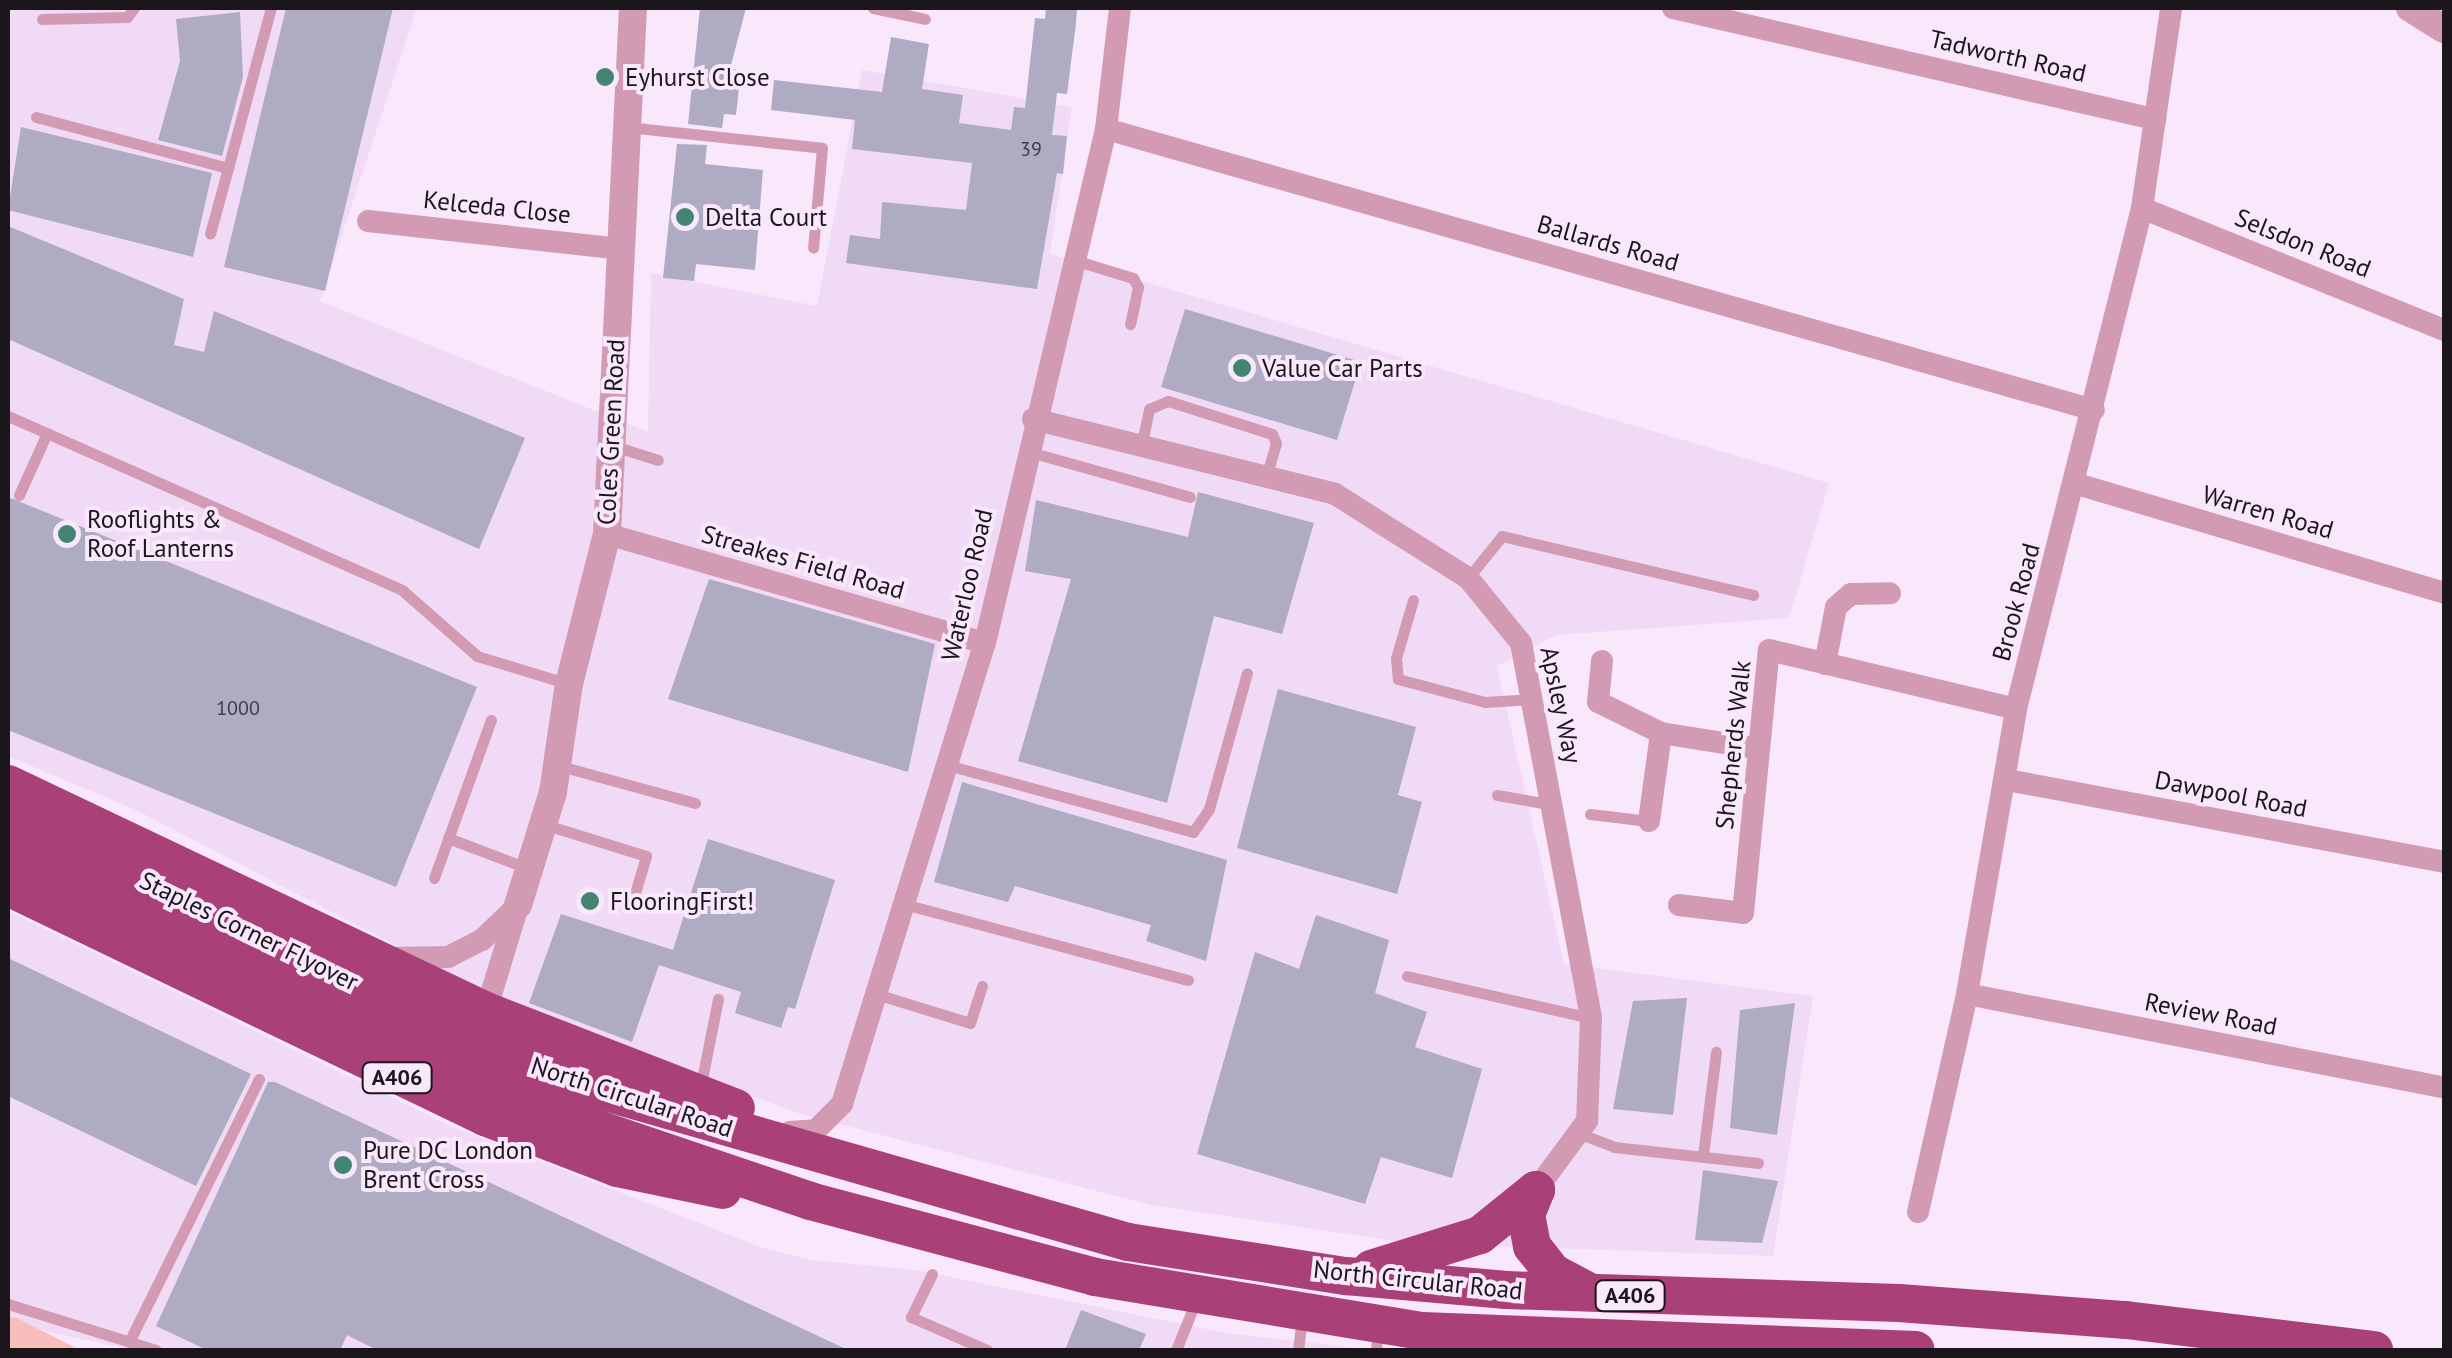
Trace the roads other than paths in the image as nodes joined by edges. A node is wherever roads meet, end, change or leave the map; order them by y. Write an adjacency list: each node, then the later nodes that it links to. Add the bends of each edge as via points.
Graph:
1 (134, 8): 8 (lane, via 127,18)
2 (271, 8): 14 (lane)
3 (633, 8): 12 (street, Coles Green Road)
4 (873, 8): 9 (lane)
5 (1120, 8): 13 (street, Waterloo Road)
6 (1673, 8): 11 (street, Tadworth Road)
7 (2171, 8): 11 (street, Brook Road)
8 (42, 19)
9 (924, 20)
10 (36, 117): 14 (lane)
11 (2154, 119): 15 (street, Brook Road)
12 (626, 127): 18 (lane, via 822,148); 19 (street, Coles Green Road)
13 (1106, 129): 20 (street, Waterloo Road); 23 (street, Ballards Road)
14 (228, 168): 17 (lane)
15 (2142, 208): 22 (street, Selsdon Road); 23 (street, Brook Road)
16 (368, 221): 19 (street, Kelceda Close)
17 (210, 234)
18 (812, 248)
19 (620, 249): 27 (street, Coles Green Road)
20 (1072, 259): 21 (lane, via 1133,278 1138,287); 25 (street, Waterloo Road)
21 (1130, 324)
22 (2444, 330)
23 (2094, 410): 32 (street, Brook Road)
24 (8, 416): 26 (lane)
25 (1033, 419): 28 (street, Apsley Way); 29 (street, Waterloo Road)
26 (47, 432): 33 (lane); 45 (lane, via 402,590 477,656)
27 (611, 445): 30 (lane); 35 (street, Coles Green Road)
28 (1142, 447): 31 (street, Apsley Way); 31 (lane, via 1150,409 1168,401 1262,426 1276,443)
29 (1026, 451): 34 (lane); 41 (street, Waterloo Road)
30 (658, 460)
31 (1266, 478): 36 (street, Apsley Way, via 1334,494)
32 (2077, 484): 38 (street, Warren Road); 47 (street, Brook Road)
33 (19, 496)
34 (1190, 497)
35 (606, 534): 41 (street, Streakes Field Road); 45 (street, Coles Green Road)
36 (1468, 578): 39 (lane, via 1502,536); 46 (street, Apsley Way, via 1522,643)
37 (1890, 593): 43 (street, via 1851,594 1836,607)
38 (2444, 593)
39 (1752, 595)
40 (1413, 600): 46 (lane, via 1396,658 1398,679 1485,702)
41 (985, 643): 52 (street, Waterloo Road)
42 (1602, 660): 49 (street, via 1598,702)
43 (1825, 664): 47 (street, Shepherds Walk); 50 (street, Shepherds Walk, via 1770,650)
44 (1247, 673): 52 (lane, via 1210,808 1193,832)
45 (569, 684): 51 (street, Coles Green Road)
46 (1533, 699): 57 (street, Apsley Way)
47 (2016, 709): 53 (street, Brook Road)
48 (490, 720): 62 (lane)
49 (1661, 733): 50 (street); 60 (street)
50 (1756, 748): 70 (street, Shepherds Walk, via 1743,913)
51 (557, 765): 56 (lane); 61 (street, Coles Green Road)
52 (947, 765): 68 (street, Waterloo Road)
53 (2007, 780): 64 (street, Dawpool Road); 76 (street, Brook Road)
54 (8, 784): 71 (highway, A406)
55 (1497, 796): 57 (lane)
56 (696, 802)
57 (1554, 806): 78 (street, Apsley Way)
58 (8, 814): 63 (highway, Staples Corner Flyover / A406)
59 (1590, 814): 60 (lane)
60 (1649, 821)
61 (544, 824): 65 (street, Coles Green Road); 67 (lane, via 646,856)
62 (448, 838): 65 (lane); 66 (lane)
63 (23, 859): 79 (highway, Staples Corner Flyover / A406); 90 (highway, A406, via 398,1078 660,1181)
64 (2444, 862)
65 (530, 870): 69 (street, Coles Green Road)
66 (434, 878)
67 (632, 900)
68 (904, 904): 73 (lane); 75 (street, Waterloo Road)
69 (518, 905): 71 (street, Coles Green Road, via 482,940 448,958); 79 (street, Coles Green Road)
70 (1679, 905)
71 (380, 958): 79 (highway, A406)
72 (1407, 976): 78 (lane)
73 (1188, 980)
74 (982, 986): 75 (lane, via 970,1024)
75 (876, 994): 84 (street, Waterloo Road, via 833,1120 816,1130)
76 (1967, 994): 82 (street, Review Road); 91 (street, Brook Road)
77 (718, 999): 83 (lane)
78 (1591, 1018): 85 (street, Apsley Way, via 1587,1121)
79 (484, 1046): 83 (highway, A406); 88 (highway, North Circular Road / A406, via 582,1085); 90 (highway, North Circular Road / A406, via 568,1119)
80 (1716, 1052): 86 (lane)
81 (259, 1079): 99 (lane)
82 (2444, 1088)
83 (699, 1094): 84 (highway, A406)
84 (790, 1132): 88 (highway, A406)
85 (1578, 1133): 86 (lane, via 1614,1147); 89 (street, Apsley Way)
86 (1703, 1155): 87 (lane)
87 (1758, 1163)
88 (895, 1178): 93 (highway, North Circular Road / A406, via 1128,1242)
89 (1536, 1190): 93 (highway, via 1480,1235); 95 (highway, via 1526,1215 1532,1246 1552,1272)
90 (810, 1201): 94 (highway, North Circular Road / A406, via 1095,1277)
91 (1918, 1212)
92 (932, 1274): 104 (lane, via 911,1317)
93 (1346, 1276): 95 (highway, North Circular Road / A406)
94 (1198, 1294): 97 (highway, North Circular Road / A406); 105 (lane)
95 (1596, 1295): 108 (highway, North Circular Road / A406, via 1918,1304)
96 (8, 1304): 99 (lane)
97 (1302, 1311): 98 (highway, North Circular Road / A406); 106 (lane)
98 (1378, 1337): 100 (highway, North Circular Road / A406)
99 (131, 1338): 103 (lane)
100 (1623, 1345): 101 (highway, North Circular Road / A406)
101 (1666, 1346): 102 (highway, North Circular Road / A406)
102 (1871, 1349): 107 (highway, North Circular Road / A406)
103 (156, 1350)
104 (987, 1350)
105 (1176, 1350)
106 (1298, 1350)
107 (1916, 1350)
108 (2374, 1350)

